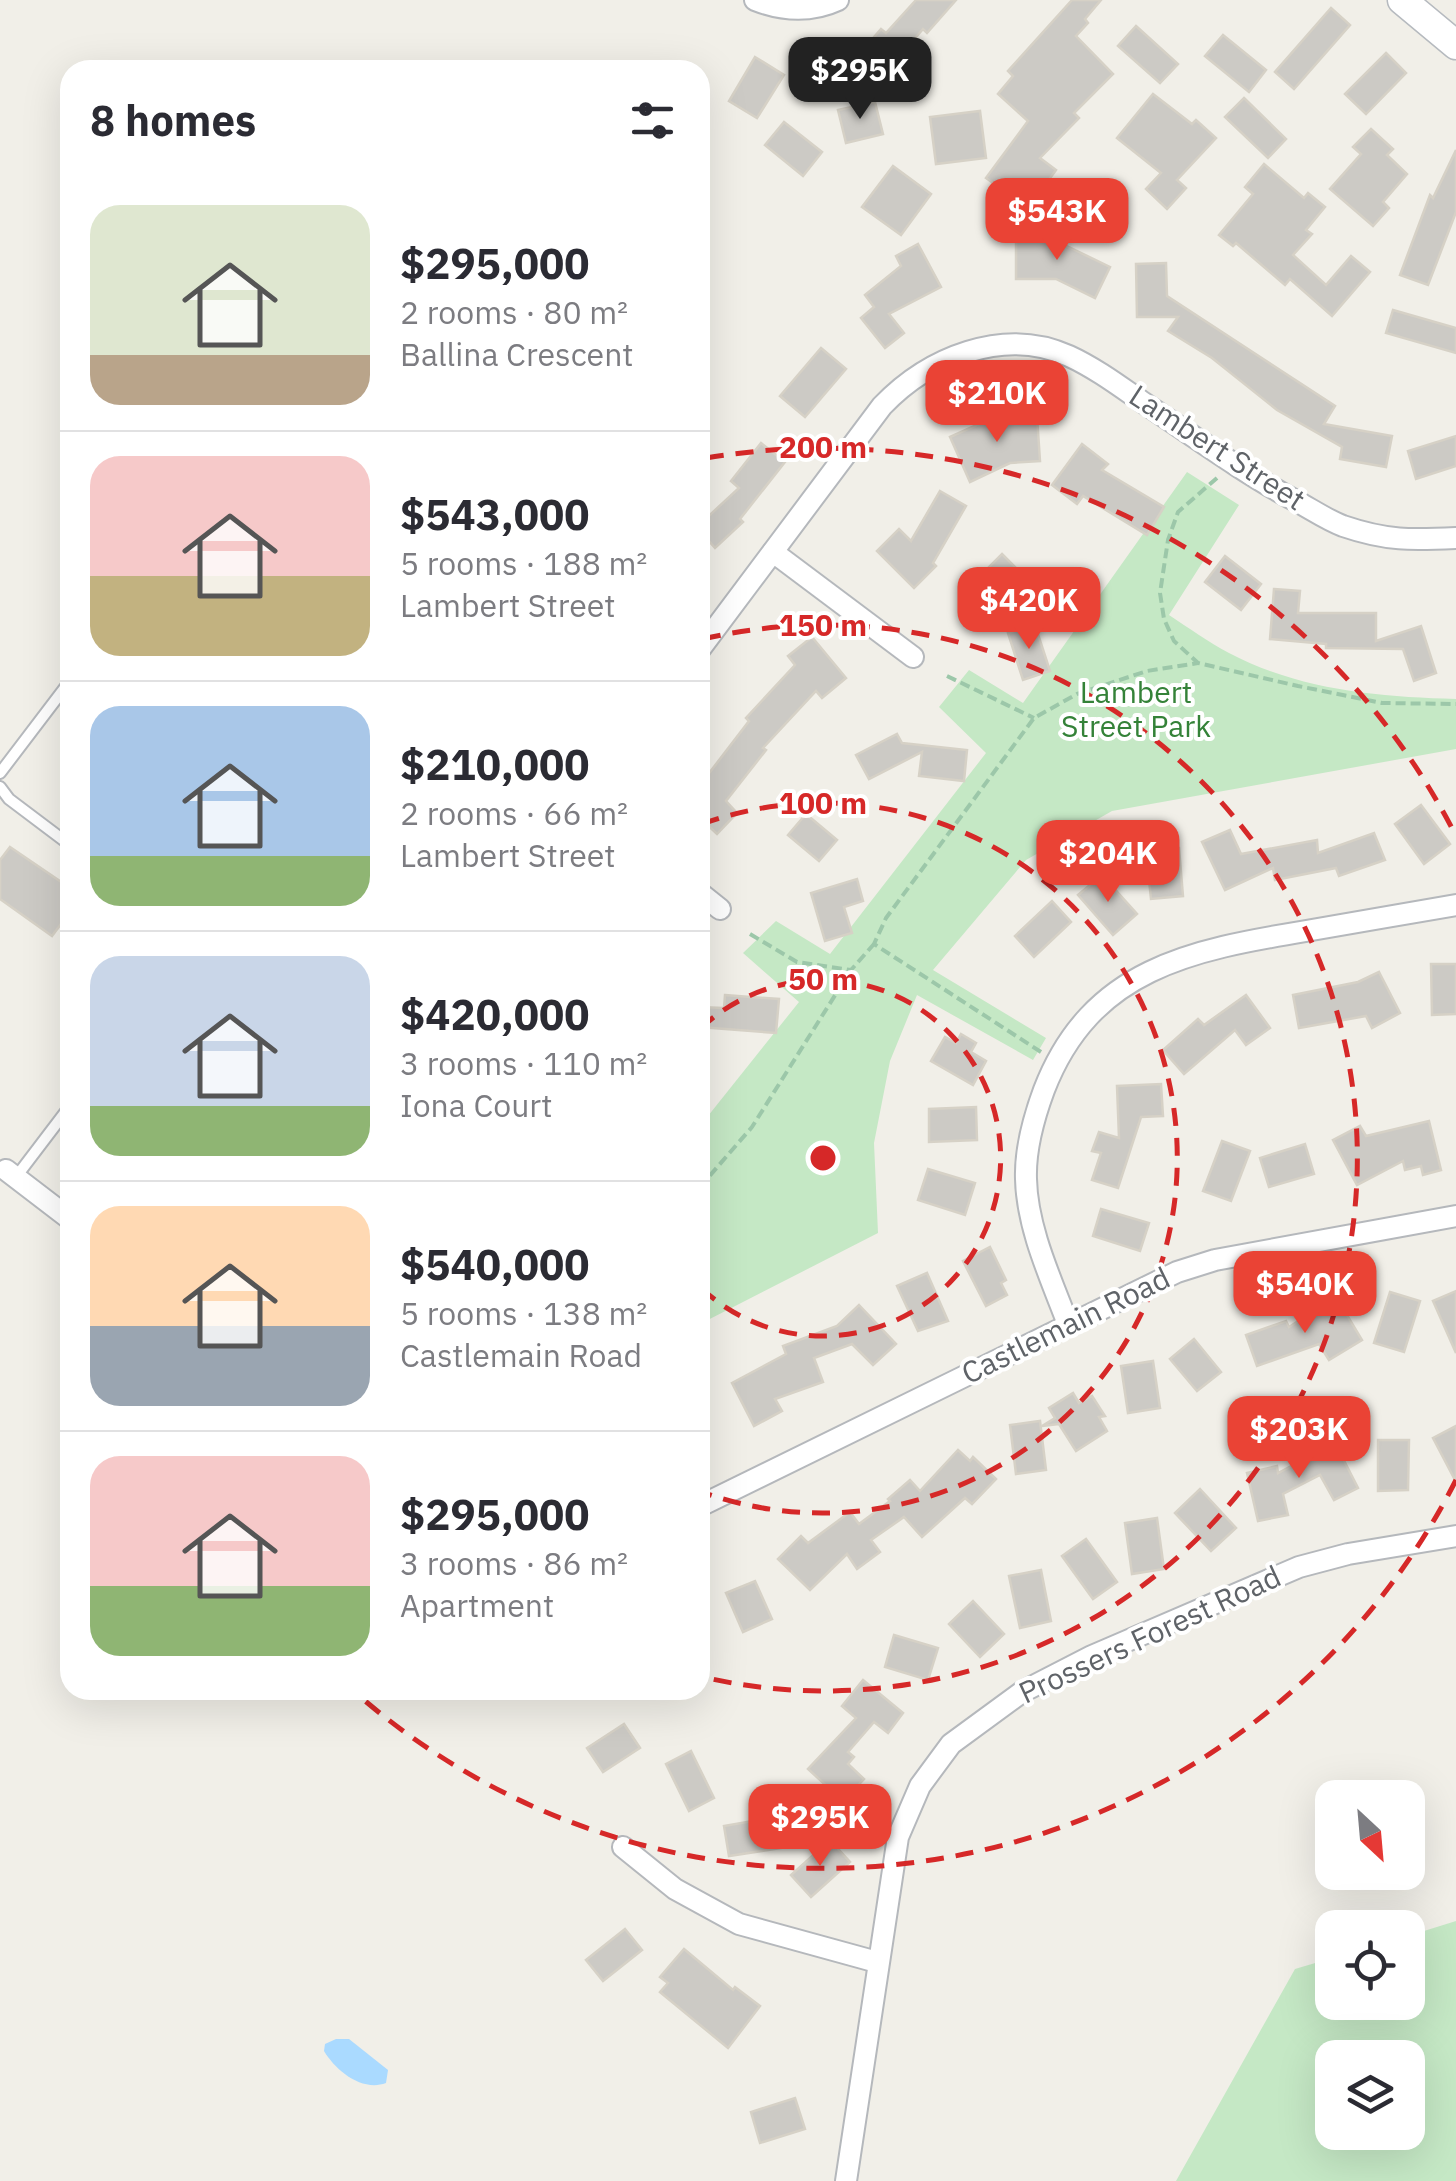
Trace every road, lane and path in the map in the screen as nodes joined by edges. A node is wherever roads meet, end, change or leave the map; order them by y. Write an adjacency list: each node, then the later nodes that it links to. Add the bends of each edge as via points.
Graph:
1 (755, 0): 2 (street, via 795,10)
2 (838, 0)
3 (1417, 5): 4 (street)
4 (1456, 45)
5 (1218, 476): 10 (path, via 1178,512 1160,593 1174,641)
6 (1456, 538): 7 (street, Lambert Street, via 1398,541 1340,524 1274,489 1066,354 987,346 943,360 902,386)
7 (773, 552): 8 (street, Lambert Street); 9 (street)
8 (710, 636)
9 (913, 657)
10 (1198, 663): 13 (path, via 1382,703); 14 (path, via 1077,694)
11 (948, 676): 14 (path)
12 (60, 694): 15 (lane)
13 (1456, 704)
14 (1034, 718): 22 (path, via 886,918)
15 (0, 773)
16 (0, 786): 17 (lane)
17 (60, 837)
18 (710, 901): 20 (street)
19 (1456, 905): 30 (street, via 1213,946 1124,986 1086,1020 1055,1061 1030,1138 1026,1179 1032,1222)
20 (720, 908)
21 (750, 934): 23 (path, via 797,962)
22 (874, 944): 23 (path); 24 (path)
23 (850, 970): 27 (path, via 752,1127)
24 (1044, 1054)
25 (60, 1116): 26 (lane)
26 (7, 1170): 28 (street)
27 (710, 1175)
28 (60, 1211)
29 (1456, 1216): 30 (street, Castlemain Road, via 1216,1260)
30 (1068, 1324): 31 (street, Castlemain Road)
31 (710, 1501)
32 (1456, 1536): 34 (street, Prossers Forest Road, via 1299,1567 1092,1656 993,1711 950,1744 906,1812)
33 (623, 1847): 34 (street, via 675,1888 739,1924)
34 (877, 1962): 35 (street, Prossers Forest Road)
35 (846, 2181)

